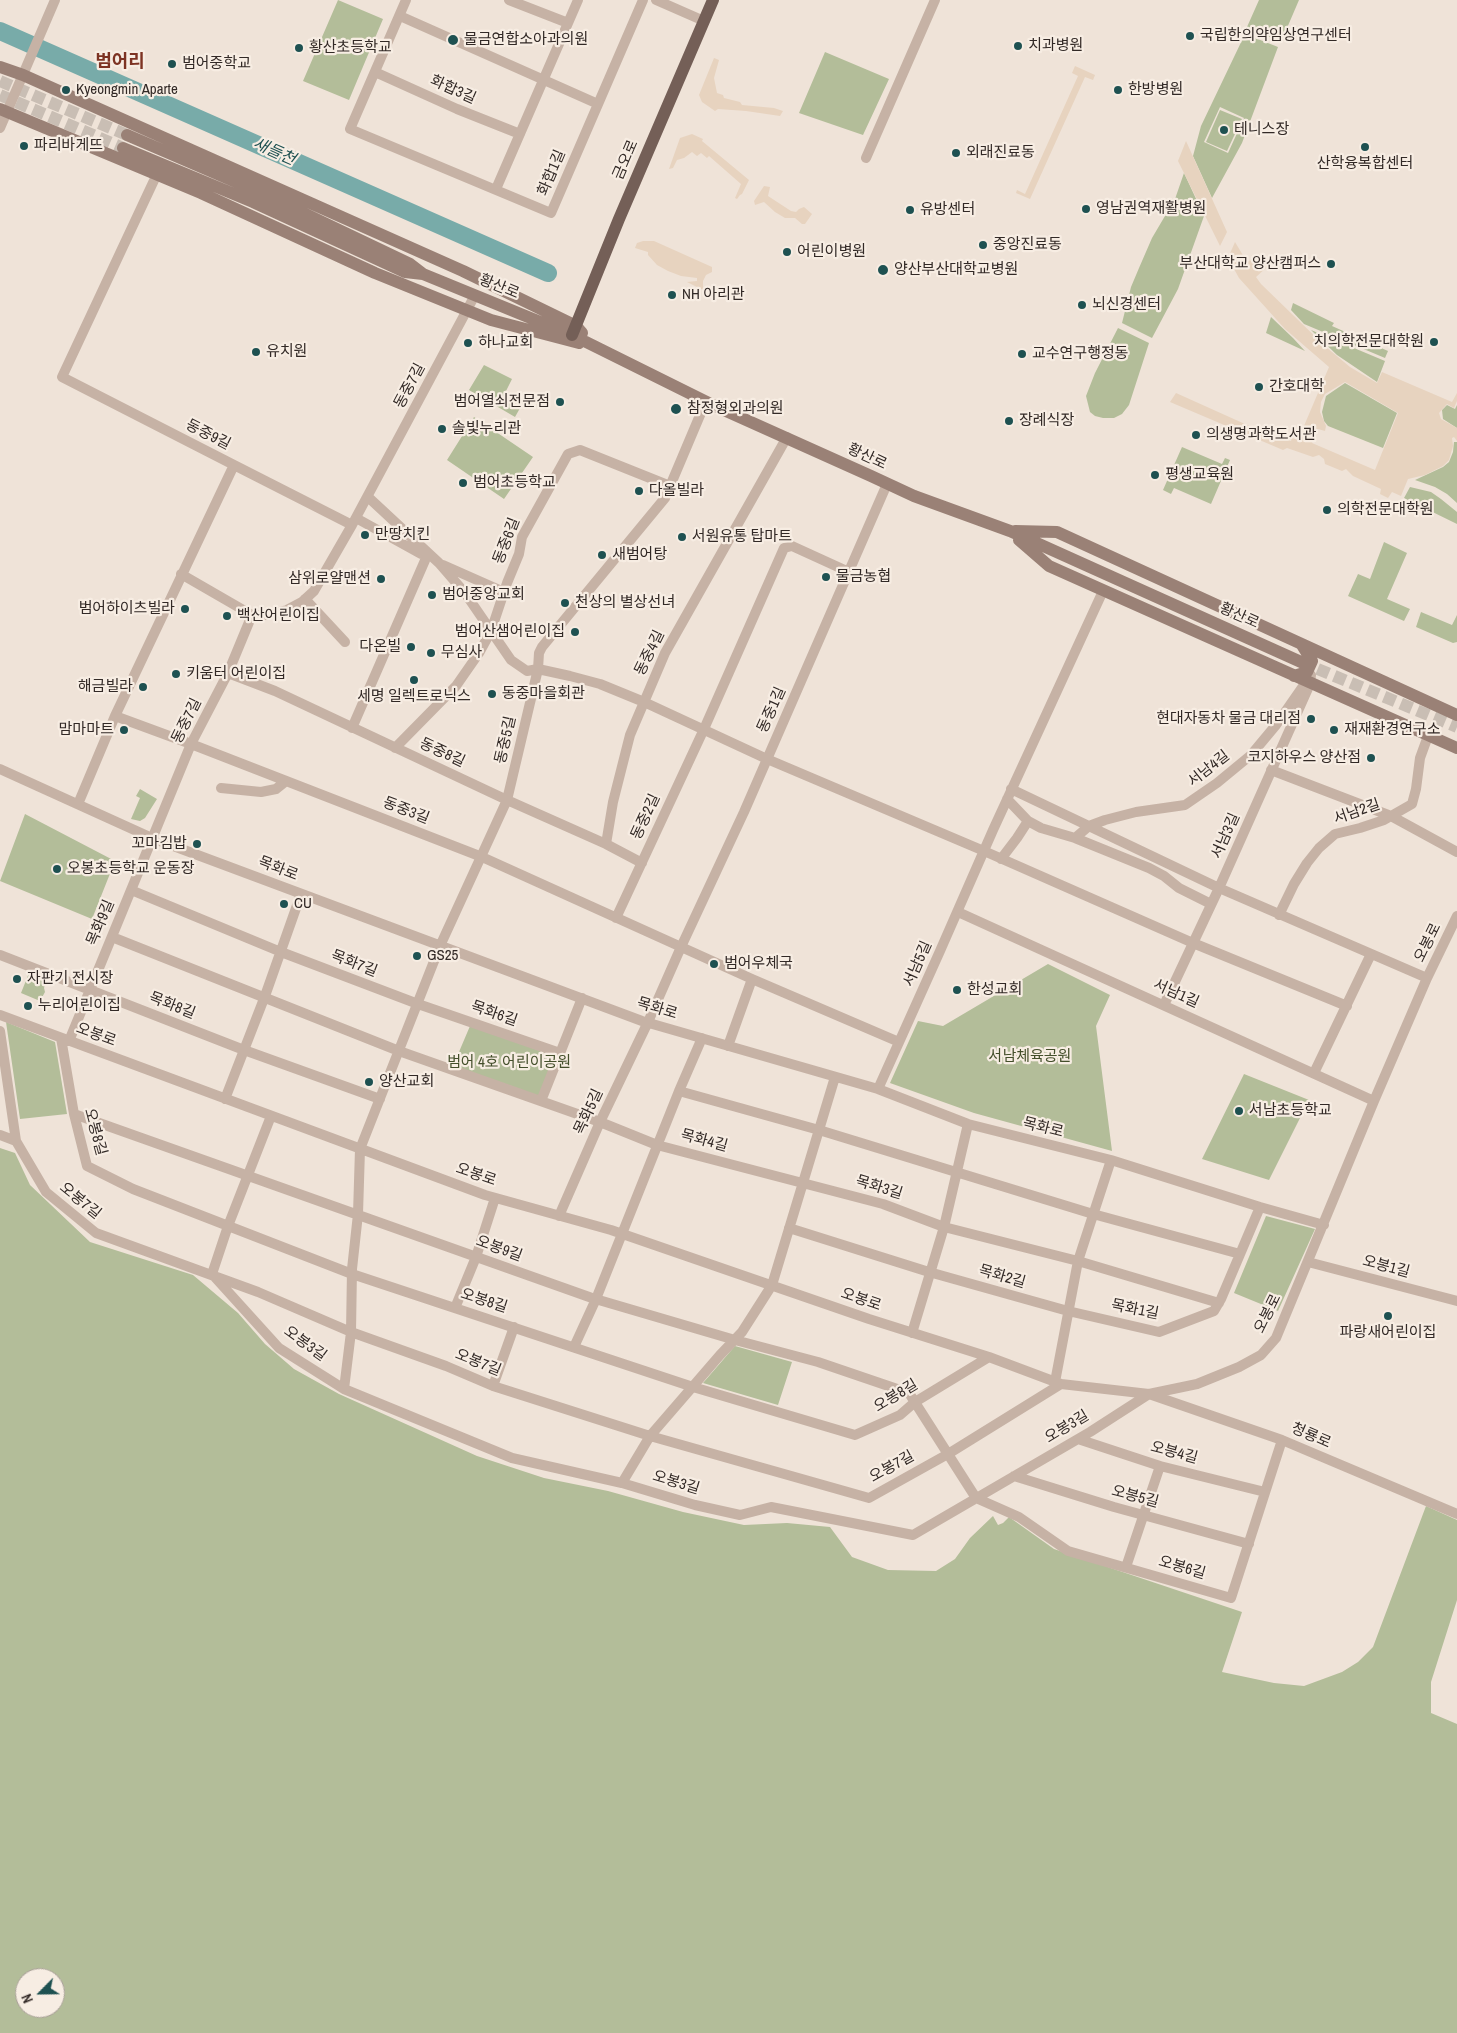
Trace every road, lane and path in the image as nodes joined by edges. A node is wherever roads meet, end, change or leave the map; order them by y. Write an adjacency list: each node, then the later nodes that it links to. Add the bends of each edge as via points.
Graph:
1 (55, 0): 13 (street)
2 (406, 0): 9 (street)
3 (509, 0): 11 (street)
4 (578, 0): 11 (street)
5 (643, 0): 16 (street, 화합1길)
6 (656, 0): 10 (street)
7 (713, 0): 10 (main road, 금오로)
8 (935, 0): 22 (street)
9 (400, 16): 14 (street); 15 (street)
10 (704, 21): 28 (main road, 금오로)
11 (568, 23): 15 (street)
12 (0, 67): 13 (main road)
13 (26, 69): 17 (street); 28 (main road, via 463,271)
14 (375, 72): 19 (street, 화합3길); 24 (street, 화합1길, via 350,128)
15 (544, 79): 16 (street); 19 (street)
16 (598, 104): 24 (street, 화합1길, via 551,213)
17 (3, 111): 18 (street); 23 (main road)
18 (0, 128)
19 (520, 134): 24 (street)
20 (127, 135): 25 (main road, 황산로, via 257,191 410,264)
21 (123, 148): 25 (main road, 황산로, via 253,202 405,272)
22 (866, 158)
23 (156, 174): 27 (main road, via 375,273); 32 (street, 동중9길, via 62,377)
24 (496, 189)
25 (423, 274): 26 (main road, 황산로)
26 (475, 295): 27 (street, 동중7길); 28 (main road, 황산로)
27 (468, 310): 29 (main road, via 491,320); 35 (street, 동중7길)
28 (574, 330): 29 (main road, 황산로)
29 (594, 346): 30 (main road, 황산로)
30 (706, 401): 31 (main road, 황산로); 34 (street, 동중5길)
31 (786, 437): 33 (main road, 황산로); 54 (street, 동중4길, via 665,653)
32 (234, 464): 36 (street); 41 (street, 동중9길)
33 (887, 484): 37 (main road, 황산로); 40 (street, 동중1길)
34 (670, 486): 43 (street, 동중6길, via 580,450 568,454 522,538); 51 (street, 동중5길, via 665,498 542,647)
35 (368, 497): 36 (street, 동중7길); 38 (street)
36 (354, 522): 38 (street, via 395,538); 44 (street, 동중7길, via 314,591)
37 (1010, 531): 42 (main road, via 1048,566); 48 (main road, via 1057,532); 50 (main road, 황산로)
38 (428, 556): 39 (street); 57 (street)
39 (439, 563): 43 (street); 46 (street)
40 (849, 572): 58 (street, 동중2길, via 792,546 784,548); 63 (street, 동중1길)
41 (182, 574): 45 (street); 56 (street, 동중9길)
42 (1103, 591): 53 (main road); 68 (street, 서남5길)
43 (504, 592): 46 (street, 동중6길)
44 (305, 599): 45 (street, 동중7길, via 287,610); 47 (street)
45 (252, 615): 52 (street, 동중7길)
46 (491, 631): 51 (street, via 511,660 527,671); 61 (street, 동중6길, via 456,686)
47 (345, 642)
48 (1300, 643): 49 (main road); 53 (main road, via 1312,661)
49 (1322, 653): 53 (street); 55 (main road)
50 (1301, 662)
51 (538, 669): 54 (street, via 600,684); 69 (street, 동중5길)
52 (228, 673): 57 (street, 동중8길); 60 (street, 동중7길)
53 (1305, 679): 59 (main road); 65 (street, 서남3길); 73 (street, 서남4길, via 1276,725 1251,755 1185,805 1136,812)
54 (644, 702): 58 (street); 76 (street, 동중4길, via 622,763)
55 (1457, 715)
56 (115, 716): 60 (street, 동중3길); 70 (street, 동중9길)
57 (352, 728): 61 (street, 동중8길)
58 (704, 729): 63 (street); 81 (street, 동중2길)
59 (1428, 736): 62 (main road); 71 (street, 서남2길, via 1420,758 1412,804)
60 (192, 744): 66 (street, 동중3길); 74 (street, 동중7길)
61 (395, 748): 69 (street, 동중8길)
62 (1457, 748)
63 (767, 759): 77 (street); 93 (street, 동중1길)
64 (0, 769): 70 (street, 목화로)
65 (1271, 770): 71 (street); 82 (street, 서남3길)
66 (286, 780): 67 (street, via 276,789 261,792); 79 (street, 동중3길)
67 (221, 788)
68 (1009, 794): 72 (street); 73 (street); 77 (street, 서남5길)
69 (507, 800): 76 (street, 동중8길); 79 (street, 동중5길)
70 (78, 804): 74 (street, 목화로)
71 (1391, 816): 78 (street); 87 (street, 서남2길, via 1335,834 1319,848 1294,884)
72 (1028, 821): 75 (street); 80 (street)
73 (1089, 826): 75 (street); 82 (street)
74 (152, 838): 83 (street, 목화9길); 84 (street, 목화로)
75 (1075, 838): 85 (street, via 1148,868)
76 (606, 844): 81 (street, 동중8길)
77 (984, 851): 80 (street); 86 (street, 서남5길)
78 (1457, 852)
79 (482, 858): 89 (street, 동중3길); 92 (street, 동중5길)
80 (1000, 859): 91 (street)
81 (642, 863): 89 (street, 동중2길)
82 (1219, 888): 85 (street, 서남3길); 87 (street)
83 (131, 890): 90 (street, 목화9길); 94 (street)
84 (301, 894): 92 (street, 목화로); 94 (street)
85 (1211, 904): 91 (street, 서남3길)
86 (958, 912): 103 (street, 서남1길); 110 (street, 서남5길)
87 (1279, 915): 95 (street)
88 (1457, 916): 97 (street, 오봉로)
89 (616, 918): 93 (street, 동중3길)
90 (112, 937): 99 (street, 목화9길); 100 (street)
91 (1193, 944): 103 (street, 서남3길); 104 (street)
92 (440, 946): 101 (street, 목화로); 102 (street)
93 (681, 947): 98 (street); 106 (street, 동중1길)
94 (280, 952): 100 (street); 102 (street, 목화7길)
95 (1371, 954): 97 (street); 104 (street)
96 (0, 956): 99 (street)
97 (1427, 978): 121 (street, 오봉로)
98 (752, 979): 110 (street); 111 (street)
99 (88, 990): 109 (street, 목화9길); 112 (street, 목화8길)
100 (265, 996): 112 (street); 113 (street)
101 (582, 998): 106 (street, 목화로); 114 (street)
102 (418, 1004): 113 (street); 114 (street, 목화6길)
103 (1164, 1005): 115 (street, 서남1길)
104 (1347, 1006): 115 (street)
105 (0, 1016): 109 (street, 오봉로)
106 (648, 1022): 108 (street, 목화로); 125 (street, 목화5길)
107 (0, 1031): 129 (street, 오봉7길)
108 (702, 1038): 111 (street, 목화로); 118 (street)
109 (65, 1040): 119 (street, 오봉로); 123 (street, 오봉8길)
110 (899, 1042): 117 (street, 서남5길)
111 (728, 1046): 116 (street, 목화로)
112 (244, 1050): 119 (street); 120 (street)
113 (399, 1051): 120 (street); 122 (street)
114 (560, 1053): 122 (street)
115 (1314, 1073): 121 (street, 서남1길)
116 (835, 1077): 117 (street, 목화로); 127 (street)
117 (878, 1088): 126 (street, 목화로)
118 (679, 1091): 127 (street); 130 (street)
119 (225, 1099): 124 (street, 오봉로)
120 (380, 1099): 131 (street)
121 (1374, 1101): 141 (street, 오봉로)
122 (541, 1102): 125 (street, 목화4길)
123 (74, 1114): 134 (street, 오봉9길); 142 (street, 오봉8길, via 87,1166 133,1189)
124 (271, 1116): 131 (street, 오봉로); 134 (street)
125 (600, 1122): 130 (street, 목화4길); 140 (street, 목화5길)
126 (968, 1124): 132 (street, 목화로); 133 (street)
127 (819, 1130): 133 (street); 135 (street)
128 (0, 1135): 129 (street)
129 (16, 1142): 151 (street, 오봉7길, via 46,1192 96,1233)
130 (657, 1145): 135 (street, 목화4길); 145 (street)
131 (360, 1149): 136 (street, 오봉로); 138 (street)
132 (1111, 1160): 137 (street, 목화로); 139 (street)
133 (956, 1173): 139 (street); 143 (street)
134 (248, 1176): 138 (street, 오봉9길); 142 (street)
135 (804, 1183): 143 (street, 목화3길, via 883,1204); 144 (street)
136 (495, 1198): 140 (street, 오봉로); 147 (street)
137 (1260, 1207): 141 (street, 목화로); 146 (street)
138 (358, 1214): 147 (street, 오봉9길); 152 (street)
139 (1093, 1214): 146 (street); 148 (street)
140 (559, 1216): 145 (street, 오봉로)
141 (1324, 1225): 149 (street, 오봉로)
142 (228, 1226): 151 (street); 152 (street, 오봉8길)
143 (944, 1227): 148 (street); 150 (street)
144 (789, 1228): 150 (street); 153 (street)
145 (622, 1234): 153 (street, 오봉로); 154 (street)
146 (1240, 1254): 156 (street)
147 (476, 1256): 154 (street, 오봉9길); 157 (street)
148 (1078, 1261): 156 (street, 목화1길); 158 (street)
149 (1308, 1262): 155 (street, 오봉1길); 169 (street, 오봉로, via 1276,1338 1261,1356 1197,1384)
150 (929, 1272): 158 (street, 목화2길); 161 (street)
151 (212, 1274): 160 (street, 오봉7길); 168 (street, 오봉3길, via 279,1348)
152 (352, 1274): 157 (street, 오봉8길); 160 (street)
153 (772, 1285): 161 (street, 오봉로); 162 (street)
154 (596, 1299): 162 (street, 오봉9길); 163 (street)
155 (1457, 1301)
156 (1219, 1303): 158 (street, 목화1길, via 1214,1311 1159,1332)
157 (455, 1308): 159 (street, 오봉8길)
158 (1068, 1311): 165 (street)
159 (514, 1327): 163 (street, 오봉8길); 166 (street)
160 (351, 1332): 166 (street, 오봉7길); 168 (street)
161 (912, 1333): 164 (street, 오봉로)
162 (735, 1340): 167 (street); 170 (street, 오봉9길, via 818,1362 909,1393)
163 (574, 1347): 167 (street, 오봉8길)
164 (989, 1358): 165 (street, 오봉로); 170 (street, 오봉8길)
165 (1058, 1383): 169 (street, 오봉로); 174 (street, 오봉7길)
166 (493, 1386): 171 (street, 오봉7길)
167 (693, 1387): 170 (street, 오봉8길, via 855,1435 900,1414); 171 (street)
168 (344, 1389): 177 (street, 오봉3길, via 512,1458)
169 (1150, 1394): 172 (street, 오봉3길); 173 (street, 청룡로)
170 (915, 1402): 174 (street)
171 (650, 1436): 174 (street, 오봉7길, via 869,1498); 177 (street)
172 (1078, 1439): 175 (street, 오봉4길); 176 (street, 오봉3길)
173 (1282, 1440): 178 (street, 오봉6길); 180 (street, 청룡로)
174 (948, 1454): 179 (street)
175 (1160, 1466): 178 (street, 오봉4길); 181 (street)
176 (1014, 1476): 179 (street, 오봉3길); 181 (street, 오봉5길)
177 (622, 1483): 179 (street, 오봉3길, via 740,1515 771,1507 913,1535)
178 (1265, 1492): 182 (street, 오봉6길)
179 (976, 1498): 183 (street, 오봉6길, via 1019,1517 1068,1550)
180 (1457, 1514)
181 (1144, 1515): 182 (street, 오봉5길); 183 (street)
182 (1249, 1544): 183 (street, 오봉6길, via 1231,1598)
183 (1126, 1567)

